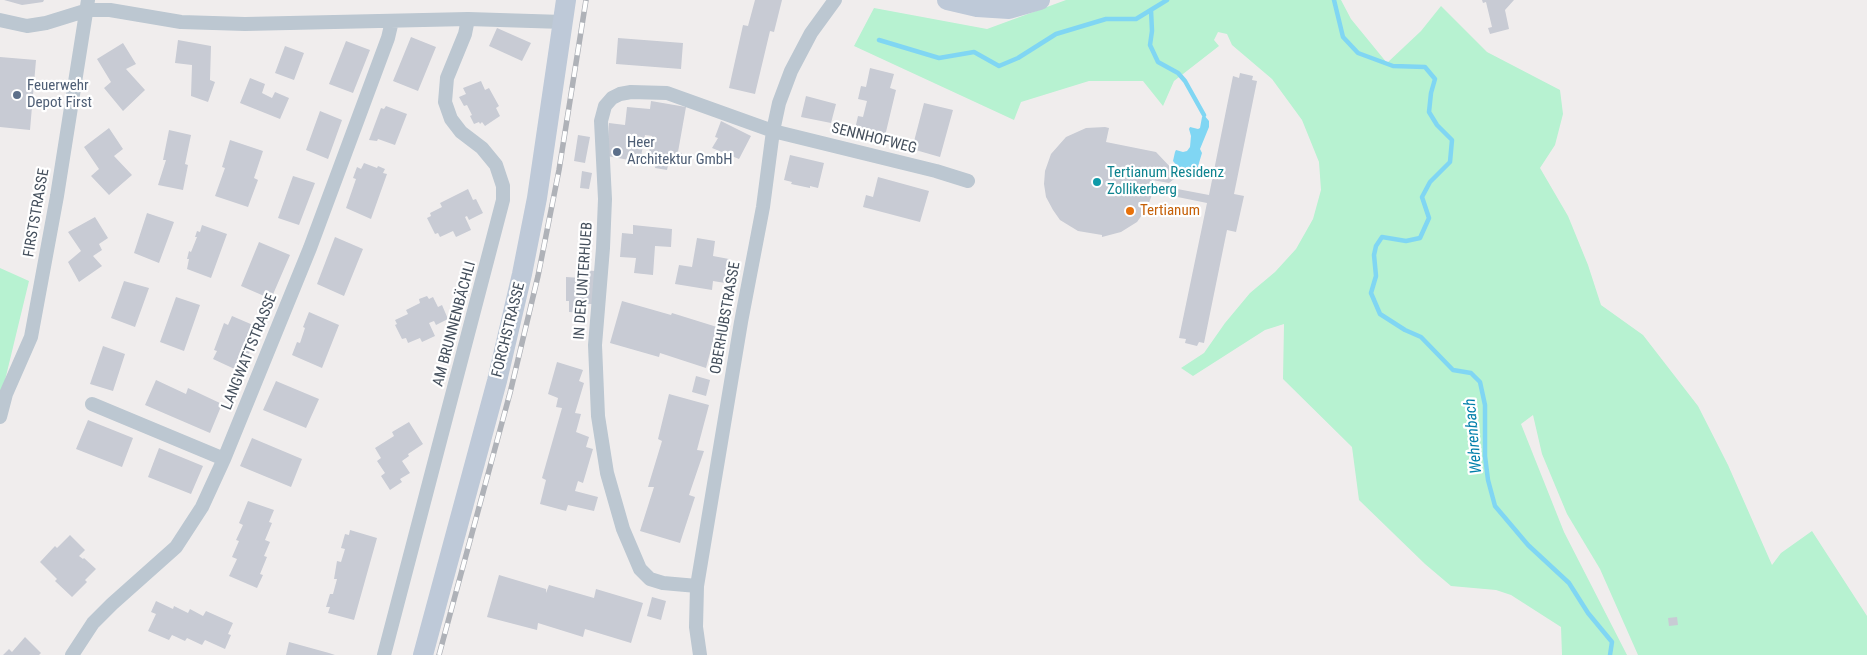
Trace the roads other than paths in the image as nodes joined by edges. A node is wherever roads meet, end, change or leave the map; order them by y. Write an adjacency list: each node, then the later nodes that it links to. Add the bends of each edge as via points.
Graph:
1 (566, 0): 9 (main road, FORCHSTRASSE)
2 (834, 0): 10 (street, OBERHUBSTRASSE, via 811,33 791,72)
3 (947, 0): 4 (main road, via 977,7 1009,9)
4 (1040, 0)
5 (88, 5): 7 (street, via 46,23 27,26); 8 (street, via 181,22); 13 (street, FIRSTSTRASSE, via 31,338 6,394)
6 (468, 19): 8 (street); 9 (street); 17 (street, AM BRUNNENBÄCHLI, via 447,78 445,102 456,126 496,165 503,186 503,200)
7 (0, 20)
8 (392, 21): 14 (street, LANGWATTSTRASSE, via 310,248)
9 (563, 22): 18 (main road, FORCHSTRASSE, via 537,198 522,274 497,381)
10 (773, 131): 11 (street, SENNHOFWEG); 15 (street, OBERHUBSTRASSE, via 763,208); 15 (street, IN DER UNTERHUEB, via 667,93 620,94 605,106 602,121 604,248 595,345 598,416 607,473 623,529 640,569 650,579 663,583)
11 (968, 181)
12 (92, 404): 14 (street)
13 (0, 417)
14 (224, 459): 16 (street, LANGWATTSTRASSE, via 202,507 176,547 112,604)
15 (697, 586): 19 (street, OBERHUBSTRASSE, via 696,627)
16 (72, 655)
17 (384, 655)
18 (423, 655)
19 (700, 655)

